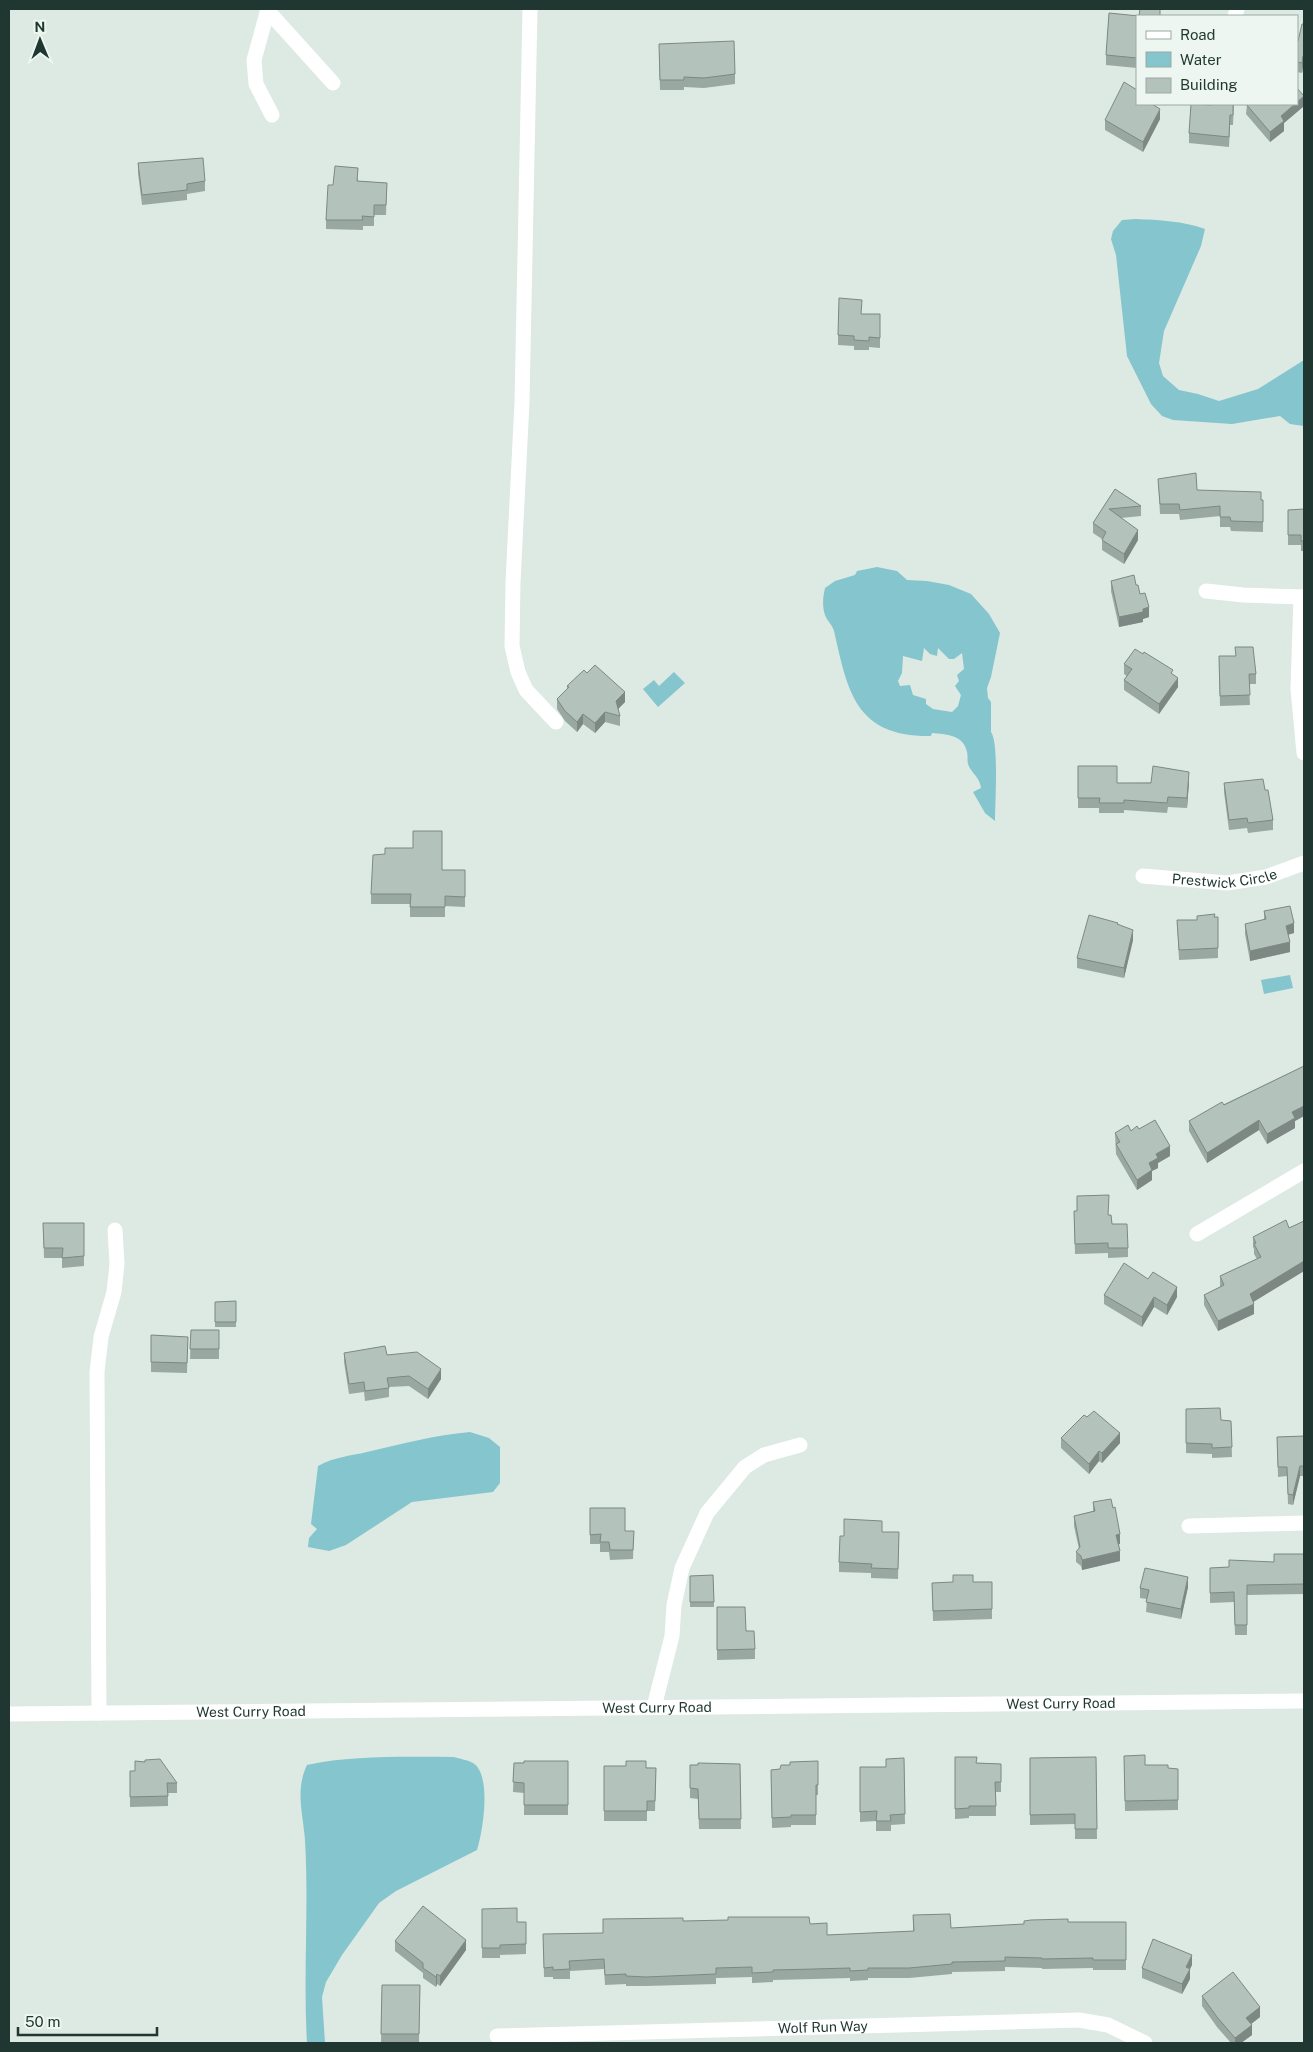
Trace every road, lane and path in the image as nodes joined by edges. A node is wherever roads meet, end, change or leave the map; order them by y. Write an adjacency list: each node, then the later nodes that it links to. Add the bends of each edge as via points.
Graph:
1 (530, 9): 7 (street, via 522,402 512,646 526,690)
2 (268, 10): 3 (street); 4 (street, via 254,60 256,84)
3 (333, 83)
4 (272, 115)
5 (1206, 591): 6 (street)
6 (1302, 597): 8 (street, via 1298,689)
7 (556, 722)
8 (1304, 753)
9 (1304, 863): 10 (street, Prestwick Circle, via 1266,878 1227,882)
10 (1143, 876)
11 (1304, 1171): 13 (street)
12 (115, 1230): 19 (street, via 117,1264 96,1372)
13 (1197, 1234)
14 (800, 1445): 18 (street, via 764,1455 745,1467 708,1514 682,1568 674,1605 672,1636)
15 (1304, 1523): 16 (street)
16 (1189, 1526)
17 (1304, 1701): 18 (street, West Curry Road)
18 (654, 1707): 19 (street, West Curry Road)
19 (99, 1713): 20 (street, West Curry Road)
20 (9, 1714)
21 (497, 2036): 22 (street, Wolf Run Way)
22 (630, 2038): 23 (street, Wolf Run Way, via 1079,2020 1108,2025)
23 (1145, 2043)

